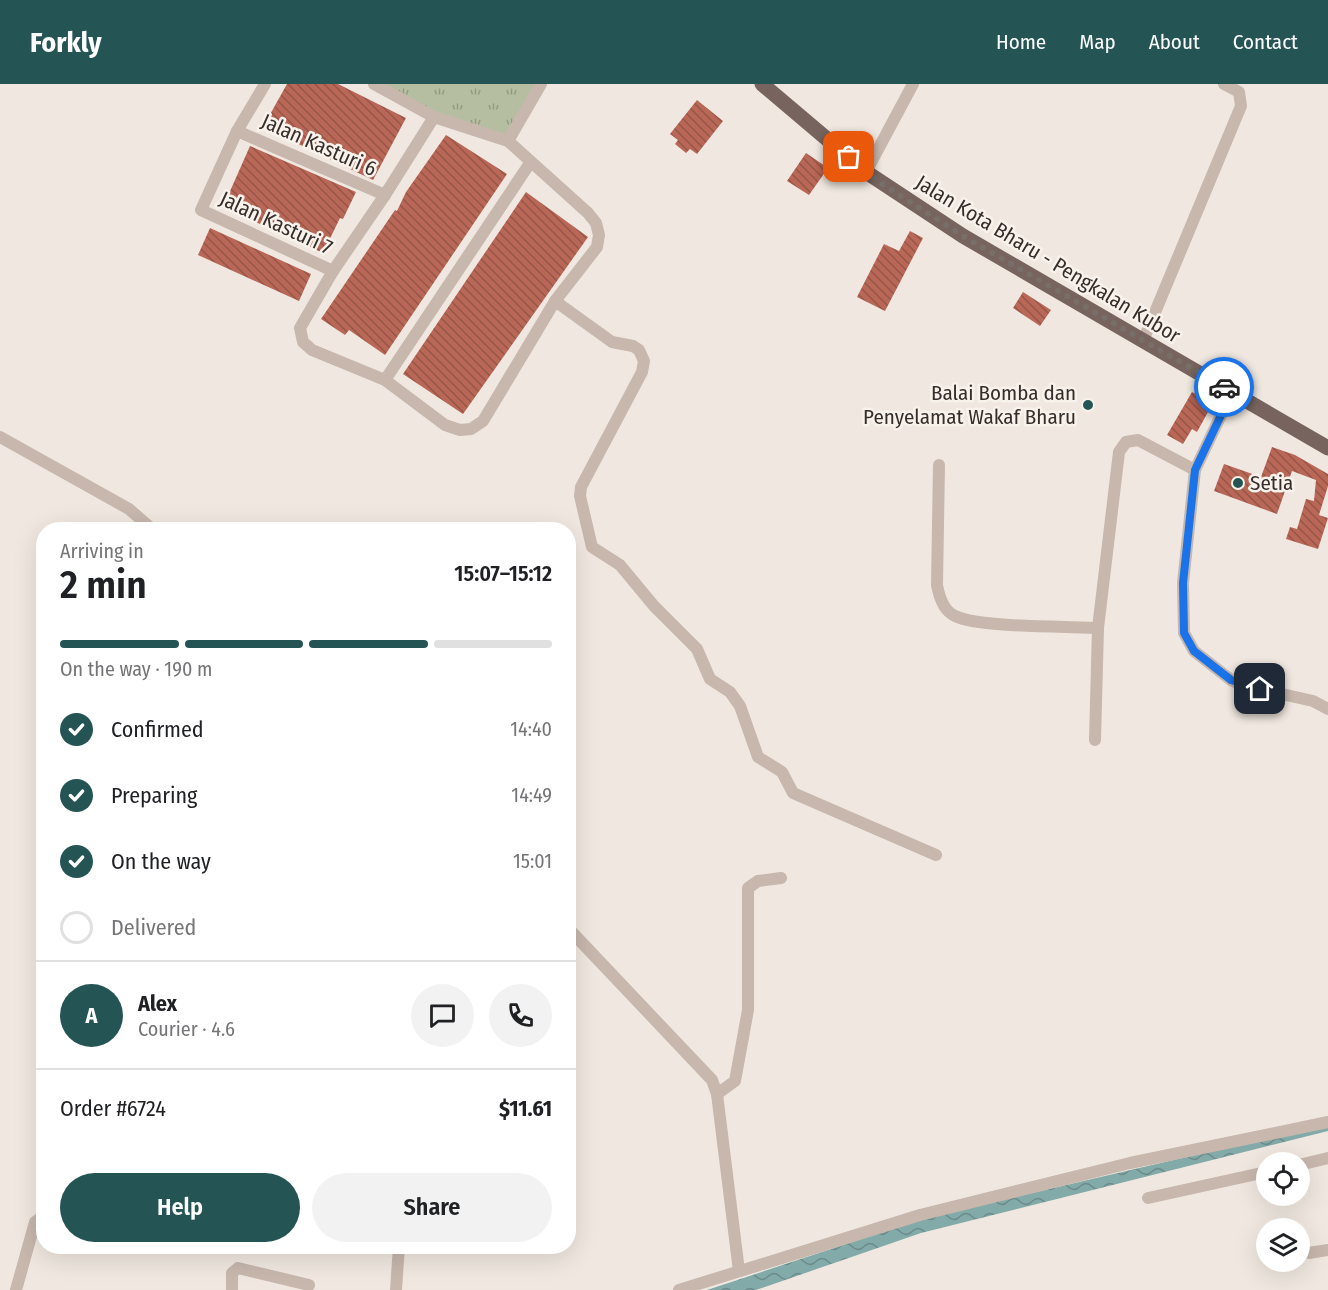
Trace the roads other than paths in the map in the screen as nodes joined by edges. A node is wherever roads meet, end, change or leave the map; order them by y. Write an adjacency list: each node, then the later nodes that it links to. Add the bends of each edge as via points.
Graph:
1 (265, 84): 8 (street, Jalan Kasturi 7)
2 (374, 84): 7 (street)
3 (542, 84): 9 (street)
4 (762, 84): 11 (main road, Jalan Kota Bharu - Pengkalan Kubor)
5 (913, 84): 11 (street)
6 (1224, 84): 15 (street, via 1239,92 1241,106)
7 (434, 117): 9 (street); 12 (street, Jalan Kasturi 7)
8 (237, 130): 12 (street, Jalan Kasturi 6); 13 (street, Jalan Kasturi 7, via 201,210)
9 (508, 141): 10 (street)
10 (530, 163): 14 (street, via 588,213 599,235 597,247); 16 (street)
11 (866, 172): 15 (main road, Jalan Kota Bharu - Pengkalan Kubor, via 963,236)
12 (385, 195): 13 (street, Jalan Kasturi 7)
13 (333, 271): 16 (street, via 300,328 303,342 312,350)
14 (555, 301): 16 (street, via 483,421 471,429 445,425); 26 (street, via 612,342 633,346 644,361 642,372 581,487 591,547 620,565 697,649 710,679 730,692 740,706 758,757 782,772 793,793)
15 (1143, 341): 17 (main road, Jalan Kota Bharu - Pengkalan Kubor)
16 (385, 380)
17 (1232, 392): 19 (main road, Jalan Kota Bharu - Pengkalan Kubor); 21 (street)
18 (0, 437): 22 (street, via 129,509)
19 (1328, 448)
20 (939, 465): 23 (street, via 937,585 939,597 954,616 979,622)
21 (1195, 470): 23 (street, via 1144,442 1132,440 1122,446); 24 (street, via 1183,583 1187,642 1231,680 1312,701)
22 (144, 522)
23 (1098, 628): 25 (street)
24 (1328, 709)
25 (1095, 740)
26 (936, 855)
27 (781, 878): 29 (street, via 758,881 748,888 748,1010 735,1081)
28 (576, 936): 29 (street, via 704,1069)
29 (717, 1094): 39 (street)
30 (1328, 1122): 39 (street, via 1130,1163 920,1215)
31 (1328, 1158): 32 (street)
32 (1310, 1162)
33 (1256, 1174): 34 (street)
34 (1148, 1198)
35 (36, 1221): 41 (street)
36 (1328, 1250): 37 (street)
37 (1310, 1253)
38 (398, 1254): 43 (street)
39 (739, 1270): 44 (street)
40 (309, 1285): 42 (street, via 238,1268 232,1273)
41 (16, 1290)
42 (232, 1290)
43 (396, 1290)
44 (679, 1290)

